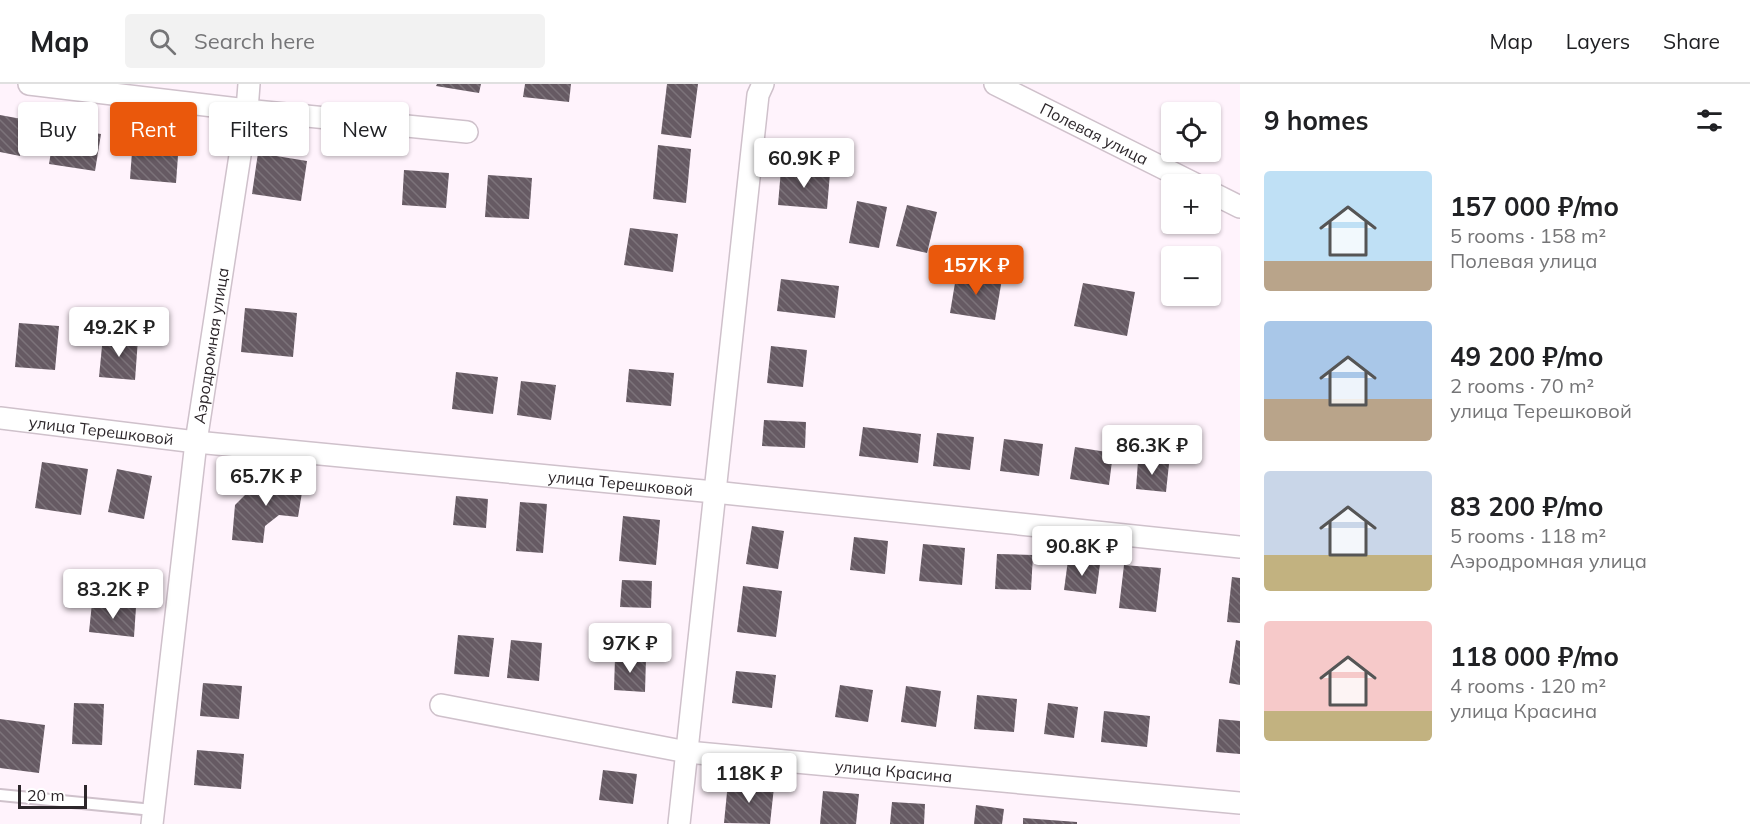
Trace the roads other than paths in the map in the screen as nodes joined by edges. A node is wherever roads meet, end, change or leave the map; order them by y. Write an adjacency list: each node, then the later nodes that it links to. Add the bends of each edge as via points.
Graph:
1 (29, 84): 6 (street)
2 (249, 84): 5 (street, Аэродромная улица)
3 (763, 84): 15 (street, via 758,95)
4 (995, 84): 10 (street, Полевая улица)
5 (248, 102)
6 (209, 105)
7 (309, 116): 8 (street)
8 (467, 132)
9 (240, 156): 14 (street, Аэродромная улица)
10 (1175, 174)
11 (1221, 198): 12 (street)
12 (1240, 207)
13 (0, 418): 14 (street, улица Терешковой)
14 (195, 442): 15 (street, улица Терешковой); 21 (street, Аэродромная улица)
15 (714, 492): 16 (street, улица Терешковой); 18 (street)
16 (1240, 547)
17 (441, 705): 18 (street, улица Красина)
18 (687, 752): 20 (street, улица Красина); 22 (street)
19 (0, 795): 21 (lane)
20 (1240, 803)
21 (153, 817)
22 (679, 824)

